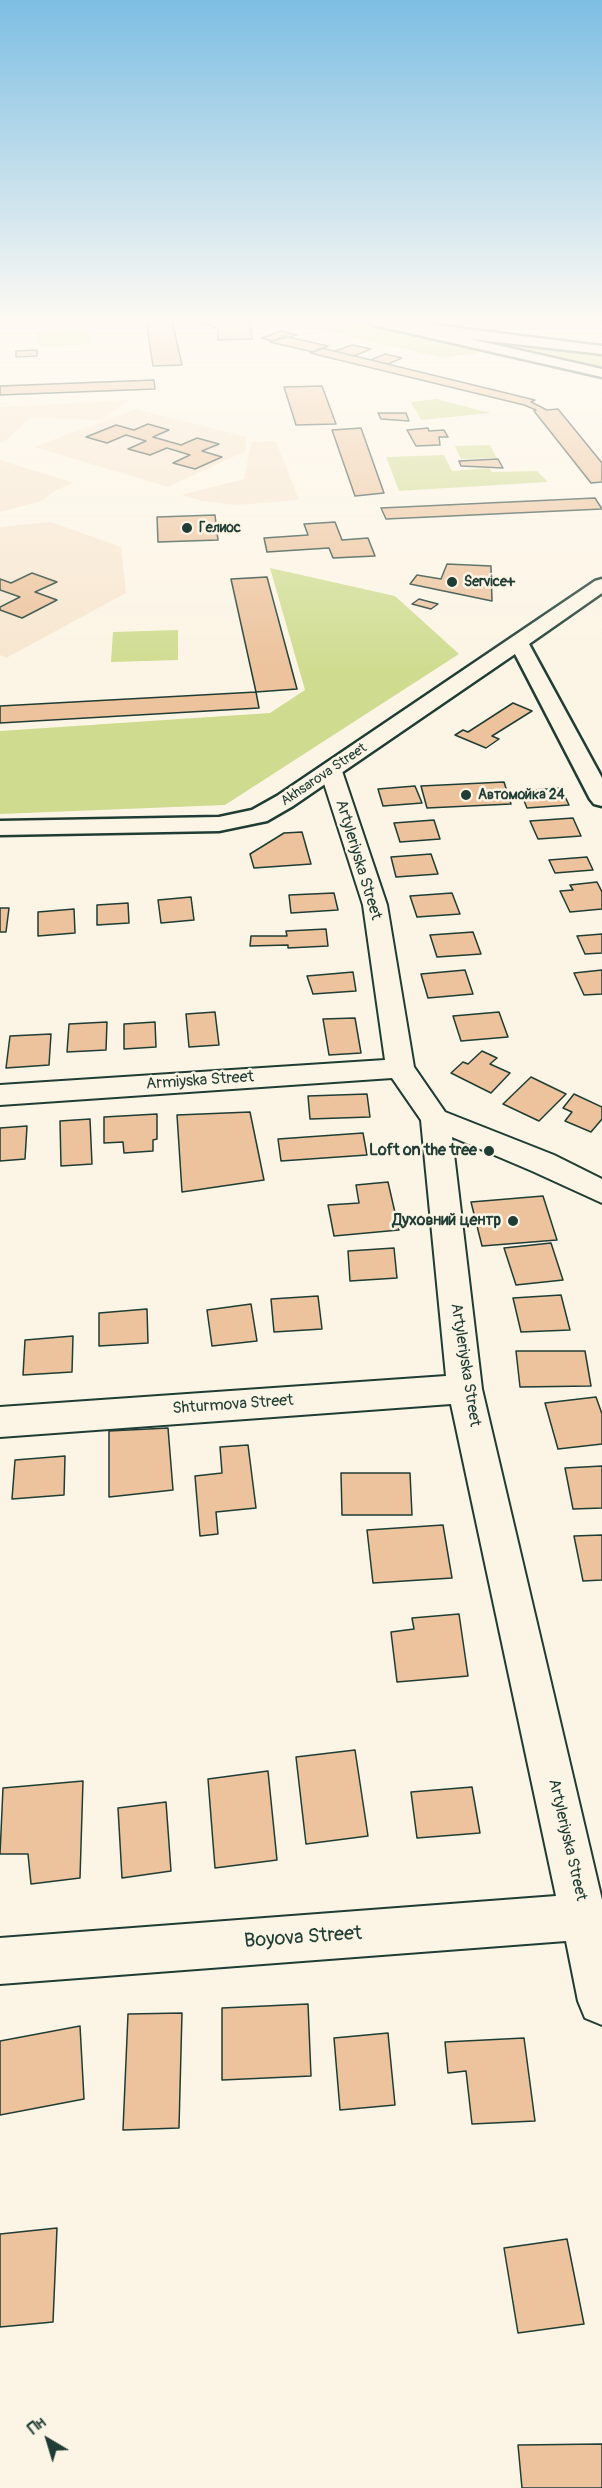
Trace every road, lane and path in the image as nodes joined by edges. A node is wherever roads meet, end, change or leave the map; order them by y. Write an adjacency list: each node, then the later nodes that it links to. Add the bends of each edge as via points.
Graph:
1 (602, 585): 2 (street, Akhsarova Street)
2 (518, 641): 3 (street, Akhsarova Street); 4 (street)
3 (331, 771): 5 (street, Akhsarova Street, via 259,816 219,824); 6 (street, Artyleriyska Street, via 375,905)
4 (602, 799)
5 (0, 828)
6 (400, 1068): 7 (street, Armiyska Street); 8 (street, Artyleriyska Street)
7 (0, 1095)
8 (435, 1119): 9 (street); 10 (street, Artyleriyska Street)
9 (602, 1192)
10 (465, 1389): 11 (street, Shturmova Street); 12 (street, Artyleriyska Street)
11 (0, 1422)
12 (593, 1924): 13 (street, Boyova Street); 14 (street, Artyleriyska Street)
13 (0, 1961)
14 (602, 2001)

